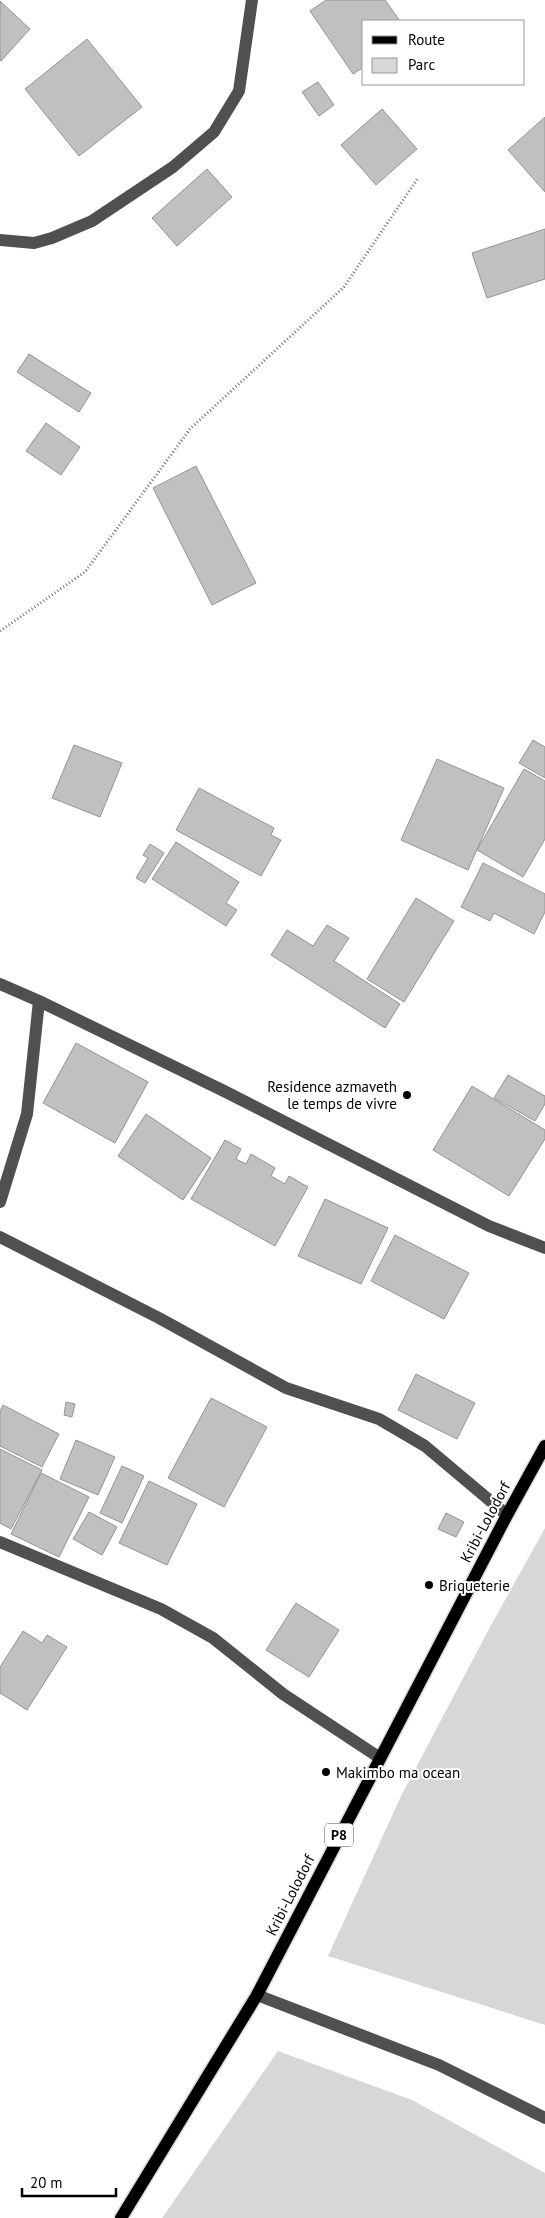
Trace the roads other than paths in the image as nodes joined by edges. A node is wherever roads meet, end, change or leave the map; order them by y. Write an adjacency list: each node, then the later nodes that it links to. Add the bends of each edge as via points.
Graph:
1 (252, 0): 2 (street, via 239,91 214,132 173,167 92,221 34,243)
2 (0, 240)
3 (0, 984): 4 (street)
4 (39, 1001): 5 (street, via 27,1114); 7 (street, via 489,1226)
5 (0, 1202)
6 (0, 1237): 9 (street, via 159,1318 286,1388 379,1419 425,1446)
7 (545, 1248)
8 (545, 1446): 9 (main road, Kribi-Lolodorf / P8)
9 (507, 1515): 11 (main road, Kribi-Lolodorf / P8)
10 (0, 1542): 11 (street, via 162,1609 213,1638 283,1694)
11 (380, 1758): 12 (main road, Kribi-Lolodorf / P8)
12 (257, 1994): 13 (street, via 439,2065); 14 (main road, Kribi-Lolodorf / P8)
13 (545, 2118)
14 (121, 2218)

